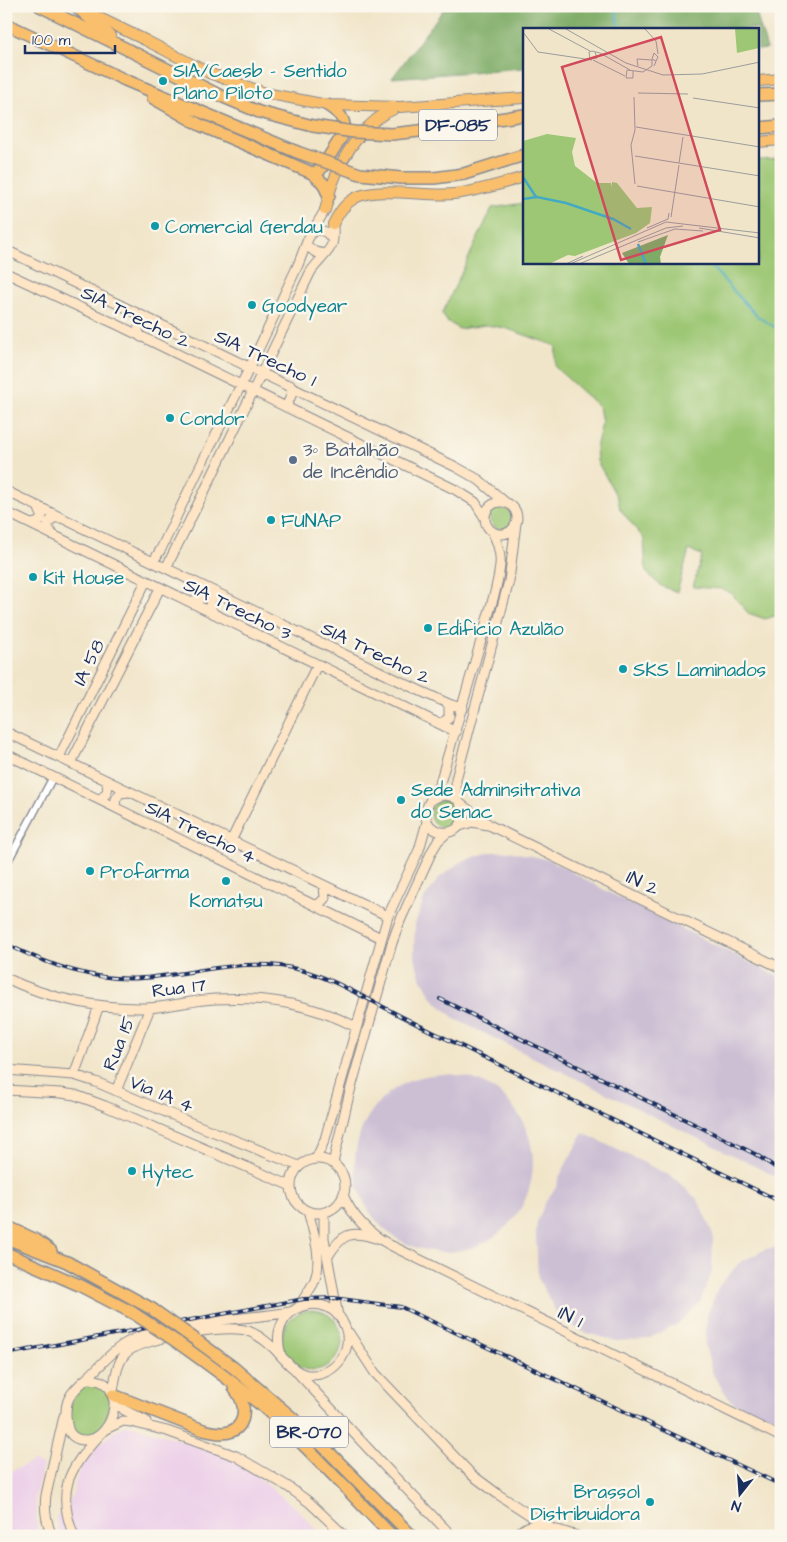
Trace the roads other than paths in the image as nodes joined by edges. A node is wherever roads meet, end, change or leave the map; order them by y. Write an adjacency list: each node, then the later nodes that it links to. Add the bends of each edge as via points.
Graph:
1 (40, 6): 4 (highway, DF-085)
2 (76, 7): 4 (highway); 11 (main road, via 209,74 264,93)
3 (6, 24): 6 (highway, DF-085)
4 (120, 45): 13 (highway, DF-085, bridge, via 240,105 312,126 392,134)
5 (781, 79): 7 (main road)
6 (125, 80): 18 (highway, DF-085, bridge, via 296,152 360,174 434,178 464,174); 19 (highway, via 200,125)
7 (760, 81)
8 (781, 94): 9 (highway)
9 (760, 95)
10 (523, 98): 12 (main road)
11 (327, 105): 12 (main road); 19 (highway, via 343,118 344,133 319,171)
12 (400, 107): 21 (main road, via 378,117 354,144 338,169)
13 (523, 115)
14 (781, 126): 15 (highway)
15 (760, 128)
16 (781, 140): 17 (main road)
17 (760, 142)
18 (523, 155)
19 (312, 173): 21 (highway, via 324,183)
20 (523, 177): 23 (main road, via 484,190 453,194 383,193 363,196 355,198 341,210)
21 (330, 196): 22 (main road)
22 (325, 210): 24 (main road)
23 (333, 224): 25 (main road)
24 (313, 230): 25 (main road, via 326,232); 26 (main road)
25 (333, 240): 28 (main road)
26 (306, 245): 28 (main road, via 314,252); 34 (main road)
27 (6, 250): 30 (main road, SIA Trecho 1)
28 (325, 254): 35 (main road, via 310,273)
29 (7, 276): 32 (main road, SIA Trecho 2)
30 (128, 310): 31 (main road, SIA Trecho 1); 32 (main road, via 128,323)
31 (149, 320): 33 (main road, via 139,327); 34 (main road, SIA Trecho 1)
32 (120, 326): 33 (main road, SIA Trecho 2)
33 (141, 337): 36 (main road, SIA Trecho 2)
34 (250, 367): 35 (main road, SIA Trecho 1); 36 (main road)
35 (262, 373): 37 (main road, SIA Trecho 1); 38 (main road)
36 (241, 385): 38 (main road, SIA Trecho 2); 50 (main road)
37 (290, 385): 39 (main road, via 291,396); 41 (main road, SIA Trecho 1, via 462,470 480,480)
38 (252, 391): 39 (main road, SIA Trecho 2); 51 (main road)
39 (286, 407): 45 (main road, SIA Trecho 2, via 456,490 475,502)
40 (6, 491): 42 (main road, SIA Trecho 2)
41 (506, 503): 45 (main road, via 492,505); 46 (main road, via 514,509)
42 (38, 506): 44 (main road, SIA Trecho 2); 47 (main road, via 42,516 39,522)
43 (6, 512): 47 (main road, SIA Trecho 3)
44 (62, 518): 49 (main road, via 53,518 48,523); 50 (main road, SIA Trecho 2)
45 (485, 518): 48 (main road)
46 (516, 523): 48 (main road, via 506,533); 76 (main road, via 508,581 456,779)
47 (31, 524): 49 (main road, SIA Trecho 3)
48 (492, 531): 64 (main road, via 501,552 501,564)
49 (52, 535): 52 (main road, SIA Trecho 3)
50 (153, 562): 51 (main road, SIA Trecho 2)
51 (166, 568): 53 (main road, SIA Trecho 2)
52 (146, 581): 54 (main road, SIA Trecho 3); 55 (main road, IA 58)
53 (200, 585): 56 (main road, SIA Trecho 2); 58 (main road, via 203,593 200,598)
54 (160, 588): 57 (main road, IA 58); 58 (main road, SIA Trecho 3)
55 (139, 593): 57 (main road); 61 (main road, IA 58)
56 (223, 596): 59 (main road, via 214,597 211,601 210,608); 63 (main road, SIA Trecho 2)
57 (153, 599): 62 (main road, IA 58)
58 (187, 601): 59 (main road, SIA Trecho 3)
59 (214, 614): 60 (main road, SIA Trecho 3)
60 (317, 665): 65 (main road, SIA Trecho 3); 82 (main road)
61 (100, 675): 62 (main road); 69 (main road, IA 58)
62 (112, 680): 70 (main road, IA 58)
63 (449, 704): 64 (main road, SIA Trecho 2); 65 (main road, via 449,716)
64 (463, 708): 67 (main road)
65 (438, 724): 67 (main road, SIA Trecho 3)
66 (6, 732): 69 (main road)
67 (456, 732): 75 (main road)
68 (6, 754): 71 (main road, SIA Trecho 4)
69 (59, 757): 70 (main road)
70 (71, 763): 72 (main road)
71 (53, 777): 74 (main road, SIA Trecho 4); 83 (street)
72 (106, 780): 73 (main road); 74 (main road, via 108,791)
73 (130, 792): 77 (main road, via 120,793); 82 (main road)
74 (100, 799): 77 (main road, SIA Trecho 4)
75 (433, 799): 76 (main road, via 449,795); 78 (main road, via 426,809)
76 (460, 803): 79 (main road, via 464,816); 80 (main road, IN 2)
77 (115, 806): 85 (main road, SIA Trecho 4)
78 (427, 822): 81 (main road, via 435,830); 86 (main road, via 419,850)
79 (460, 826): 80 (main road, IN 2, via 472,822); 81 (main road)
80 (491, 826): 88 (main road, IN 2)
81 (447, 833): 98 (main road, via 432,851 396,931)
82 (231, 841): 84 (main road)
83 (6, 865)
84 (324, 886): 85 (main road, via 325,898); 86 (main road)
85 (314, 905): 87 (main road, SIA Trecho 4)
86 (388, 916): 87 (main road)
87 (381, 938): 92 (main road)
88 (781, 968)
89 (6, 978): 90 (main road, Rua 17, via 58,997)
90 (100, 1006): 91 (main road, Rua 17); 94 (main road)
91 (150, 1008): 92 (main road, Rua 17, via 215,999 273,1000 313,1008); 96 (main road, Rua 15)
92 (356, 1027): 97 (main road, via 325,1139)
93 (6, 1070): 94 (main road, Via 1A 4)
94 (74, 1075): 96 (main road, Via 1A 4)
95 (6, 1090): 100 (main road, Via 1A 4, via 75,1095)
96 (116, 1091): 99 (main road, Via 1A 4)
97 (316, 1158): 98 (main road); 99 (main road)
98 (333, 1163): 101 (main road, via 344,1177)
99 (300, 1166): 100 (main road, via 292,1176)
100 (291, 1186): 103 (main road, via 296,1201)
101 (344, 1195): 102 (main road); 105 (main road, IN 1)
102 (334, 1208): 104 (main road); 105 (main road, IN 1)
103 (308, 1211): 104 (main road); 112 (main road, via 318,1256 317,1270 313,1284)
104 (324, 1212): 110 (main road)
105 (353, 1215): 108 (main road, IN 1)
106 (6, 1226): 111 (highway, via 36,1240)
107 (6, 1238): 111 (highway, BR-070)
108 (378, 1239): 110 (main road, via 361,1234 342,1237); 123 (main road, IN 1)
109 (6, 1253): 118 (highway, BR-070, bridge, via 133,1313)
110 (328, 1256): 113 (main road)
111 (67, 1262): 130 (highway, BR-070, bridge, via 152,1309 234,1368 310,1433)
112 (294, 1310): 113 (main road, via 320,1305); 115 (main road, via 282,1321 278,1332 277,1344); 117 (main road, via 170,1328 140,1336 114,1351)
113 (338, 1316): 114 (main road)
114 (346, 1330): 116 (main road, via 348,1341 339,1363 319,1374); 124 (main road, via 375,1372 472,1475)
115 (281, 1355): 116 (main road); 119 (main road, via 258,1336 232,1328 144,1343 126,1353 118,1369)
116 (296, 1371): 131 (main road)
117 (86, 1379): 119 (main road, via 106,1384); 120 (main road, via 73,1390)
118 (230, 1380): 119 (highway, via 244,1407 237,1427 225,1434 203,1430); 129 (highway, BR-070, via 300,1441)
119 (113, 1395): 121 (main road, via 124,1410); 122 (main road, via 113,1408)
120 (65, 1414): 122 (main road, via 70,1434 76,1438 94,1439); 126 (main road, via 46,1495 47,1524)
121 (167, 1431): 122 (main road, via 123,1421); 128 (main road, via 236,1456 267,1472 309,1502)
122 (104, 1432): 127 (main road, via 82,1455 68,1483 67,1513)
123 (781, 1437)
124 (545, 1525): 125 (main road); 132 (main road, via 532,1525)
125 (556, 1529): 133 (main road); 134 (main road)
126 (52, 1536)
127 (74, 1536)
128 (345, 1536)
129 (392, 1536)
130 (412, 1536)
131 (452, 1536)
132 (514, 1536)
133 (563, 1536)
134 (576, 1536)

